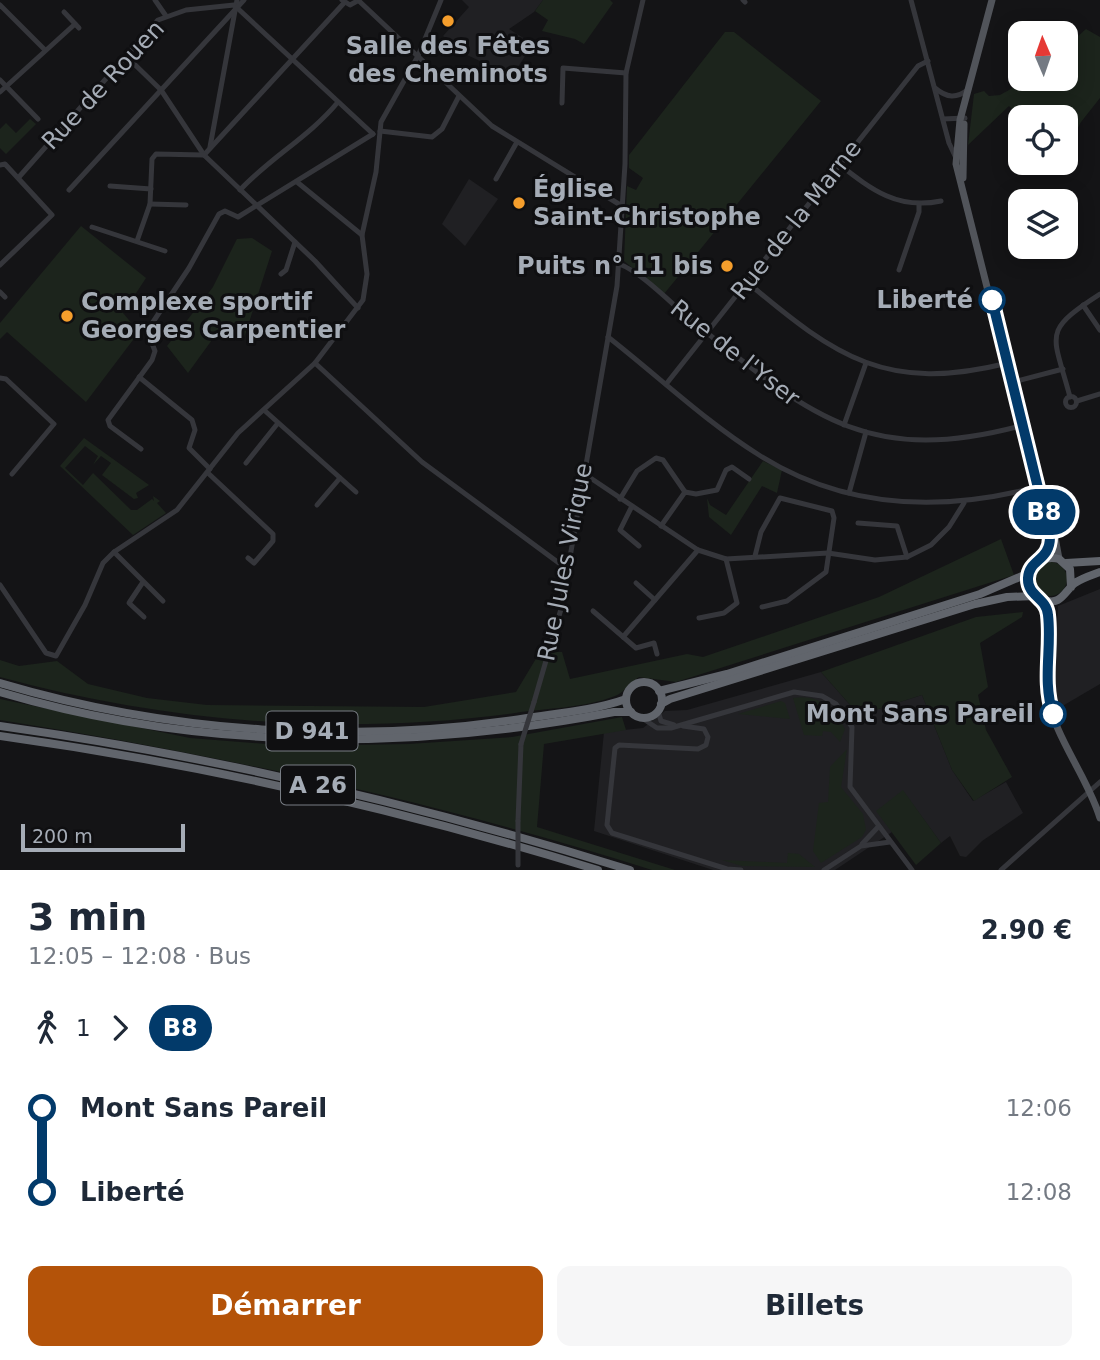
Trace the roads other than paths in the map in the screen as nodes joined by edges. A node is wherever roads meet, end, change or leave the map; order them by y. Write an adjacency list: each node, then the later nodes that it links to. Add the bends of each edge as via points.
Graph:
1 (155, 0): 13 (street)
2 (237, 0): 11 (street)
3 (244, 0): 11 (street)
4 (441, 0): 16 (street)
5 (643, 0): 19 (street, Rue Jules Virique)
6 (911, 0): 18 (street)
7 (992, 0): 23 (main road)
8 (343, 1): 9 (street, via 350,5); 17 (street)
9 (359, 1): 16 (street)
10 (0, 5): 14 (street)
11 (236, 8): 13 (street, Rue de Rouen, via 212,5); 17 (street); 24 (street); 34 (street)
12 (64, 12): 14 (street, via 77,26)
13 (166, 16): 15 (street, Rue de Rouen)
14 (44, 49): 21 (street)
15 (126, 56): 24 (street); 40 (street, Rue de Rouen)
16 (418, 56): 26 (street); 32 (street)
17 (292, 59): 27 (street); 34 (street)
18 (928, 61): 22 (street); 38 (street, Rue de la Marne, via 918,66)
19 (626, 72): 28 (street, via 563,68); 53 (street, Rue Jules Virique)
20 (0, 80): 21 (street)
21 (6, 87): 25 (street); 29 (street)
22 (935, 88): 23 (street, via 948,96); 30 (street)
23 (969, 89): 31 (main road)
24 (161, 90): 35 (street); 46 (street)
25 (0, 92)
26 (459, 96): 32 (street, via 442,129 432,137); 33 (street)
27 (338, 102): 32 (street); 47 (street, via 309,134 273,158)
28 (562, 103)
29 (38, 119)
30 (943, 119): 31 (street); 36 (street)
31 (962, 119): 36 (main road); 39 (main road)
32 (377, 134): 42 (street); 55 (street, via 376,172)
33 (517, 142): 41 (street); 53 (street)
34 (210, 147): 35 (street)
35 (204, 155): 45 (street, via 156,154); 47 (street)
36 (956, 158): 39 (main road); 44 (main road)
37 (0, 165): 40 (street, via 5,164)
38 (840, 165): 50 (street, via 882,196); 63 (street, Rue de la Marne)
39 (963, 176): 44 (main road)
40 (19, 177): 60 (street, via 52,215)
41 (496, 179)
42 (297, 182): 52 (street); 55 (street)
43 (110, 186): 45 (street)
44 (962, 186): 72 (main road)
45 (151, 189): 49 (street)
46 (69, 190)
47 (240, 190): 52 (street)
48 (940, 201): 50 (street)
49 (150, 204): 51 (street); 56 (street)
50 (919, 204): 61 (street)
51 (186, 205)
52 (257, 206): 57 (street); 74 (street, via 237,218 225,211 219,214 149,328 155,353)
53 (622, 206): 59 (street, Rue Jules Virique)
54 (92, 227): 56 (street)
55 (362, 235): 66 (street, via 367,289)
56 (137, 241): 58 (street)
57 (295, 242): 62 (street); 66 (street)
58 (165, 251)
59 (619, 264): 68 (street, Rue de l'Yser); 69 (street, Rue Jules Virique)
60 (0, 265)
61 (899, 270)
62 (281, 274)
63 (747, 282): 68 (street, Rue de la Marne); 71 (street, via 819,340)
64 (1100, 294): 65 (street)
65 (1083, 304): 67 (street); 73 (street, via 1061,320 1056,332)
66 (358, 308): 70 (street)
67 (1100, 330)
68 (707, 332): 77 (street, Rue de la Marne); 83 (street, Rue de l'Yser, via 790,398)
69 (608, 337): 77 (street); 90 (street, Rue Jules Virique)
70 (315, 363): 81 (street); 116 (street, via 422,462)
71 (866, 363): 72 (street, via 933,375); 83 (street)
72 (1008, 363): 76 (main road)
73 (1063, 369): 76 (street); 79 (street)
74 (139, 377): 87 (street, via 108,423); 89 (street, via 192,420 195,430 189,448)
75 (0, 378): 91 (street, via 54,422)
76 (1013, 382): 84 (main road)
77 (667, 383): 97 (street, via 759,455)
78 (1100, 394): 80 (street)
79 (1070, 397): 80 (street); 80 (street, via 1068,407)
80 (1077, 401)
81 (264, 410): 82 (street); 89 (street, via 238,433)
82 (278, 423): 88 (street); 92 (street)
83 (844, 425): 85 (street, Rue de l'Yser)
84 (1024, 425): 85 (street, Rue de l'Yser, via 947,440); 86 (main road)
85 (866, 432): 97 (street)
86 (1030, 447): 94 (main road); 102 (main road)
87 (141, 449)
88 (246, 463)
89 (209, 471): 107 (street, via 177,510); 111 (street, via 274,534 254,563)
90 (583, 473): 98 (street); 116 (street, Rue Jules Virique)
91 (12, 474)
92 (340, 478): 95 (street); 100 (street)
93 (749, 479): 96 (street, via 732,467 717,490)
94 (1037, 487): 99 (street); 102 (main road); 112 (main road, via 1050,537)
95 (356, 492)
96 (685, 492): 98 (street, via 663,460 656,458 637,471); 104 (street)
97 (849, 493): 99 (street, via 894,502)
98 (620, 499): 101 (street)
99 (964, 503): 110 (street, via 931,545)
100 (317, 505)
101 (632, 506): 104 (street); 105 (street, via 620,530)
102 (1048, 510): 114 (main road)
103 (858, 523): 110 (street, via 897,526)
104 (661, 526): 106 (street)
105 (639, 546)
106 (698, 550): 113 (street); 124 (street)
107 (114, 552): 119 (street); 121 (street, via 99,570 85,605 54,656 46,653)
108 (828, 553): 109 (street); 109 (street, via 832,511 780,498 761,532); 110 (street, via 875,560); 127 (street, via 825,572 787,601)
109 (755, 556): 113 (street)
110 (907, 557)
111 (248, 558)
112 (1044, 558): 114 (highway); 118 (highway)
113 (726, 559): 131 (street, via 737,603 724,613)
114 (1063, 561): 115 (highway); 122 (highway, via 1072,576)
115 (1100, 561)
116 (567, 569): 150 (street, Rue Jules Virique, bridge, via 561,610 521,744)
117 (1100, 572): 122 (highway)
118 (1029, 573): 123 (highway, via 1029,586); 135 (highway, via 980,594)
119 (144, 582): 125 (street); 130 (street, via 128,603)
120 (636, 583): 124 (street)
121 (0, 585)
122 (1071, 587): 126 (highway)
123 (1039, 598): 126 (highway); 129 (main road); 138 (highway, via 1007,597 975,604 670,699)
124 (656, 600): 132 (street)
125 (163, 601)
126 (1057, 601): 129 (main road)
127 (762, 607)
128 (593, 611): 132 (street)
129 (1048, 615): 145 (main road, via 1049,699)
130 (144, 617)
131 (699, 618)
132 (624, 637): 133 (street, via 636,648 654,643)
133 (657, 654)
134 (0, 683): 137 (highway, D 941, via 153,717 317,731 442,728 574,711)
135 (659, 691): 137 (highway, via 651,683 640,682 630,688); 138 (highway)
136 (0, 692): 139 (highway, D 941, via 152,725 315,740 442,736)
137 (626, 699): 139 (highway)
138 (660, 708): 140 (highway); 141 (street, via 665,724)
139 (631, 712): 140 (highway)
140 (642, 718): 141 (street, via 657,728)
141 (680, 724): 147 (street, via 794,692 822,696 836,704 852,727 850,787); 153 (street, via 704,729 706,746 615,748 607,825 612,833)
142 (0, 726): 152 (highway, A 26, via 212,762 346,792)
143 (0, 736): 151 (highway, A 26, via 213,772 333,798)
144 (1100, 782): 145 (street)
145 (1090, 791): 146 (main road); 156 (street)
146 (1100, 818)
147 (879, 826): 148 (street); 149 (street)
148 (891, 842): 149 (street); 155 (street)
149 (861, 846): 154 (street)
150 (518, 867)
151 (598, 870)
152 (630, 870)
153 (741, 870)
154 (824, 870)
155 (912, 870)
156 (1001, 870)

